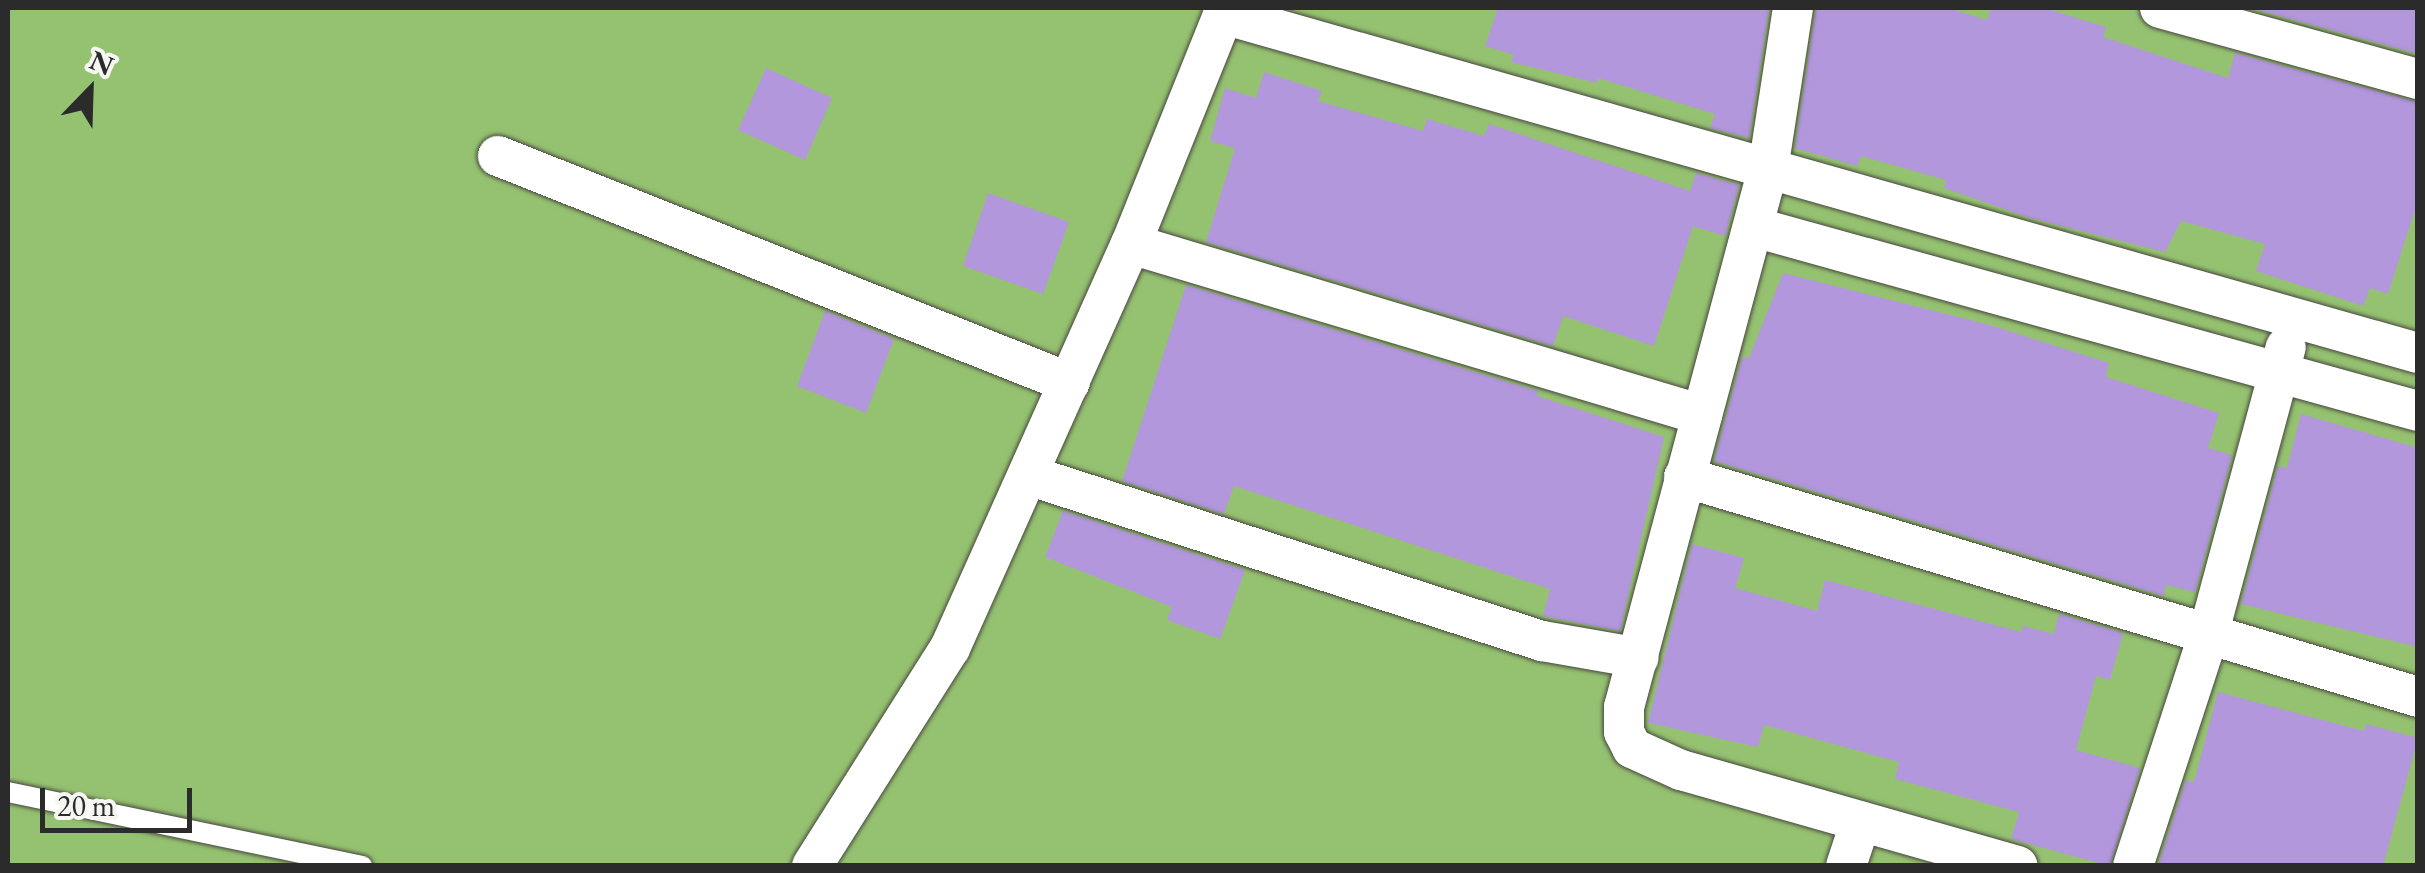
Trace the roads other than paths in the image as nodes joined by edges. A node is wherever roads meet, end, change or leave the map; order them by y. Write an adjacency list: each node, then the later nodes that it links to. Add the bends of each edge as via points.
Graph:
1 (1793, 8): 6 (street)
2 (2160, 8): 4 (street)
3 (1224, 11): 6 (street); 8 (street)
4 (2418, 80)
5 (498, 156): 12 (street)
6 (1768, 170): 7 (street); 9 (street)
7 (1754, 227): 11 (street); 14 (street)
8 (1131, 244): 12 (street); 14 (street)
9 (2296, 319): 10 (street); 11 (street)
10 (2418, 353)
11 (2278, 372): 13 (street); 17 (street)
12 (1070, 383): 15 (street)
13 (2418, 411)
14 (1702, 416): 16 (street)
15 (1031, 476): 18 (street, via 1542,641); 23 (street, via 950,648)
16 (1684, 477): 17 (street); 18 (street)
17 (2207, 639): 19 (street); 26 (street)
18 (1639, 658): 21 (street, via 1624,707 1632,748 1681,770)
19 (2418, 697)
20 (8, 792): 22 (lane)
21 (1861, 821): 24 (street); 25 (street)
22 (362, 866)
23 (812, 866)
24 (1846, 866)
25 (2018, 866)
26 (2134, 866)

